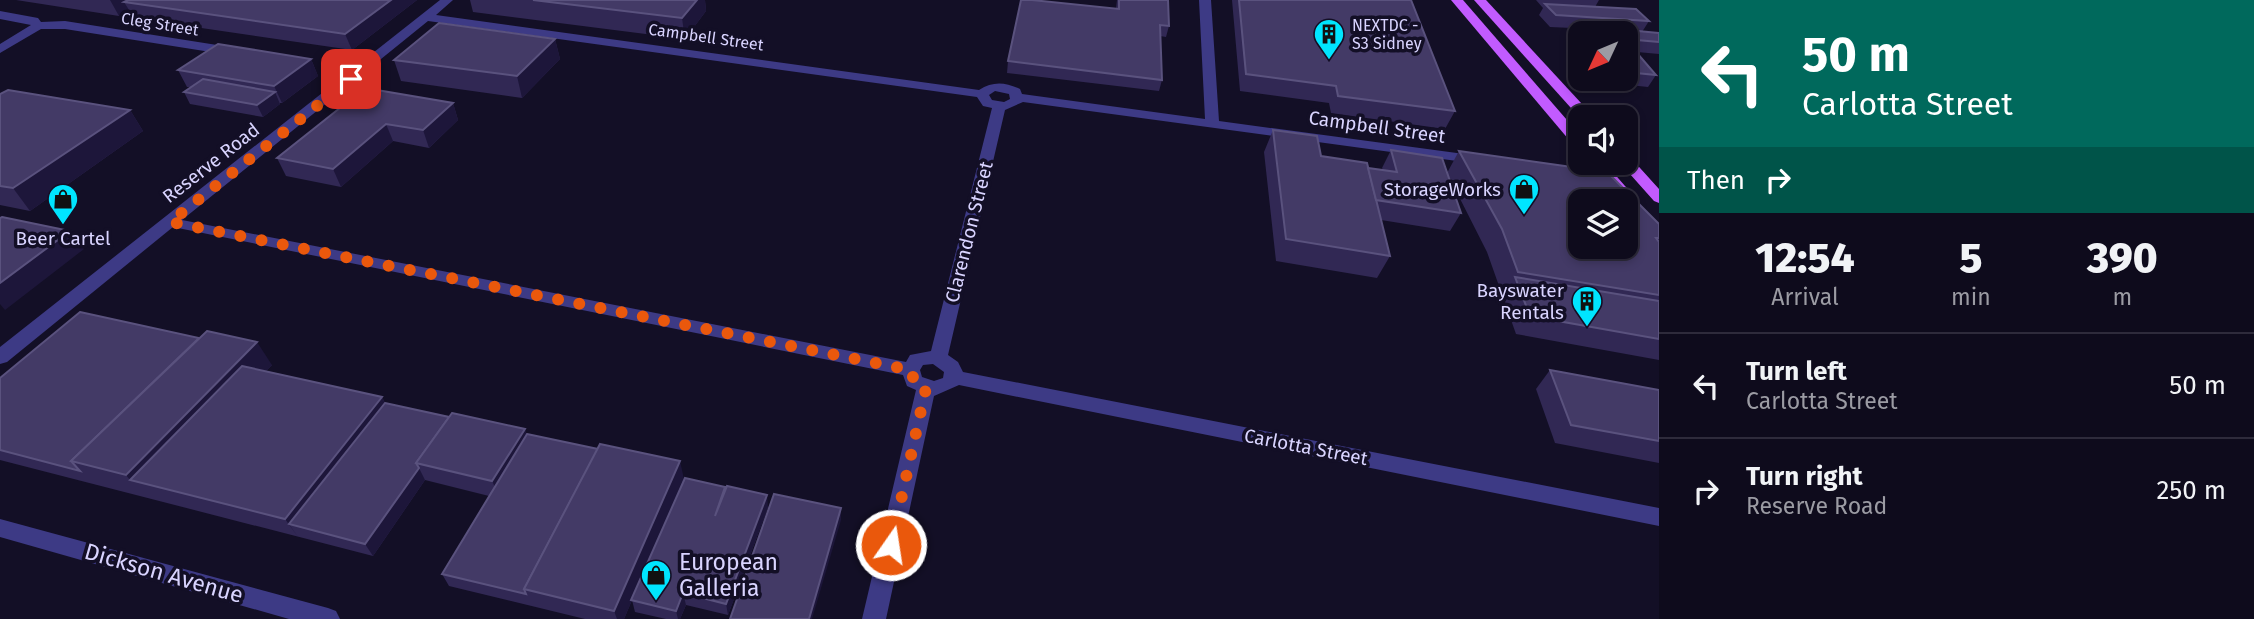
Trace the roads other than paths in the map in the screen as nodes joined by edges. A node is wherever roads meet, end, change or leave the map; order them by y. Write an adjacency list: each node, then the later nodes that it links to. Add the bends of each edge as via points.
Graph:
1 (447, 0): 6 (street, Reserve Road)
2 (1205, 0): 14 (street)
3 (1457, 0): 15 (main road)
4 (1480, 0): 12 (main road)
5 (0, 15): 7 (street, Cleg Street, via 34,21)
6 (426, 16): 10 (street, Campbell Street); 24 (street, Reserve Road)
7 (38, 26): 8 (street); 9 (street, Cleg Street, via 65,25)
8 (0, 49)
9 (246, 53)
10 (981, 94): 11 (street, Campbell Street, via 987,88 1005,87); 13 (street, via 988,103)
11 (1019, 98): 13 (street); 14 (street, Campbell Street)
12 (1576, 105)
13 (999, 106): 26 (street, Clarendon Street)
14 (1212, 123): 16 (street, Campbell Street)
15 (1568, 130)
16 (1492, 162)
17 (1584, 175): 20 (street)
18 (1607, 175): 20 (main road)
19 (1638, 175): 21 (main road)
20 (1610, 179): 21 (main road); 22 (main road)
21 (1646, 184): 23 (main road)
22 (1620, 189)
23 (1659, 198)
24 (170, 222): 25 (street, Reserve Road); 27 (street)
25 (0, 357)
26 (938, 358): 27 (street, via 917,360); 28 (street, via 951,365)
27 (911, 370): 29 (street, via 914,381)
28 (954, 377): 29 (street, via 947,386); 30 (street, Carlotta Street)
29 (926, 388): 33 (street)
30 (1659, 517)
31 (0, 528): 32 (street, Dickson Avenue)
32 (328, 619)
33 (874, 619)

